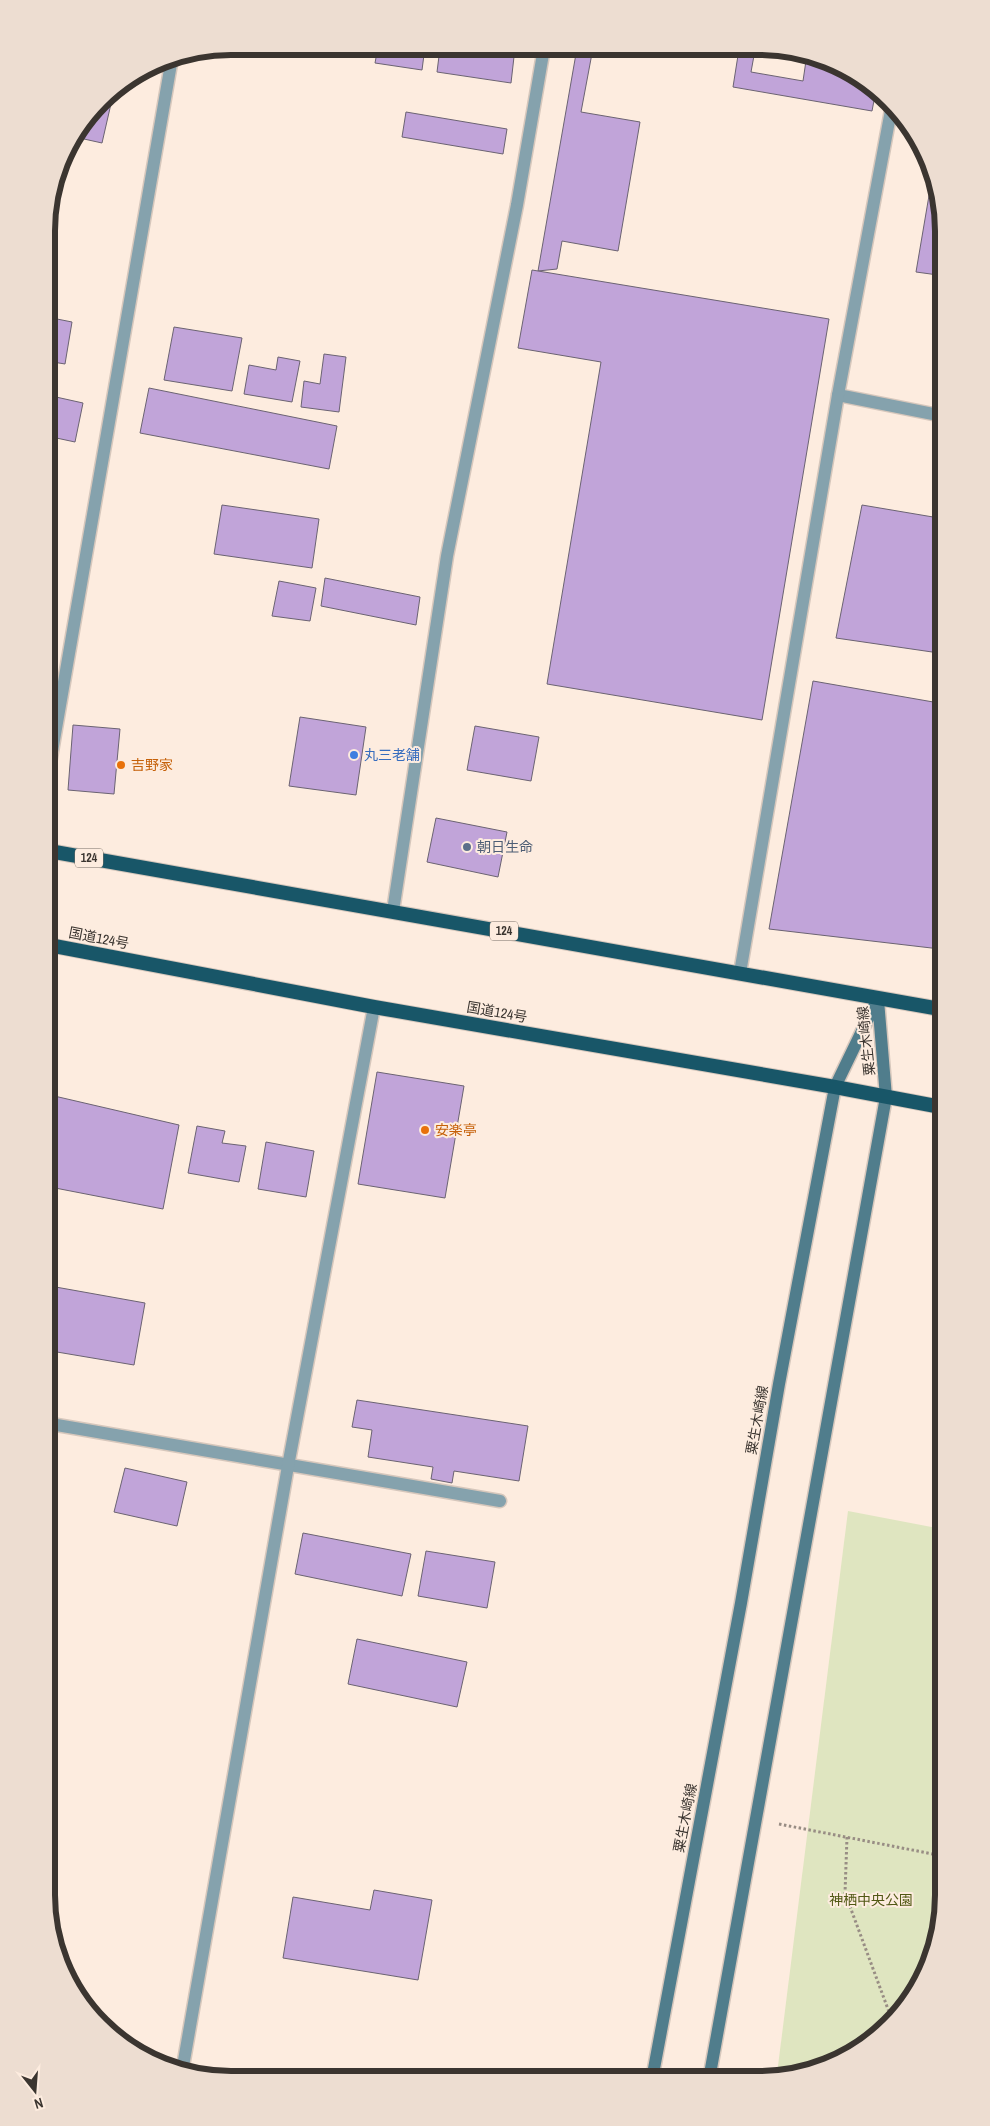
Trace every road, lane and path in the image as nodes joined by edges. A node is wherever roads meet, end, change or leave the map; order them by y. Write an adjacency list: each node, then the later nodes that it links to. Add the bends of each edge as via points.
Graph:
1 (543, 55): 8 (street, via 447,556)
2 (171, 65): 6 (street)
3 (890, 114): 4 (street)
4 (838, 395): 5 (street); 10 (street)
5 (935, 414)
6 (55, 734)
7 (55, 852): 8 (highway, 124)
8 (393, 912): 10 (highway, 124)
9 (55, 946): 12 (highway, 国道124号)
10 (740, 974): 11 (highway, 124)
11 (878, 998): 13 (highway, 124); 14 (main road, 粟生木崎線); 15 (main road, 粟生木崎線)
12 (374, 1006): 14 (highway, 国道124号); 18 (street)
13 (935, 1008)
14 (835, 1087): 15 (highway, 国道124号); 25 (main road, 粟生木崎線)
15 (886, 1097): 16 (highway, 国道124号); 20 (main road, 粟生木崎線)
16 (935, 1106)
17 (55, 1425): 18 (street)
18 (288, 1466): 19 (street); 24 (street)
19 (500, 1501)
20 (756, 1820): 21 (path); 26 (main road, 粟生木崎線)
21 (847, 1837): 22 (path); 23 (path, via 845,1893)
22 (935, 1854)
23 (889, 2013)
24 (183, 2065)
25 (654, 2071)
26 (711, 2071)

